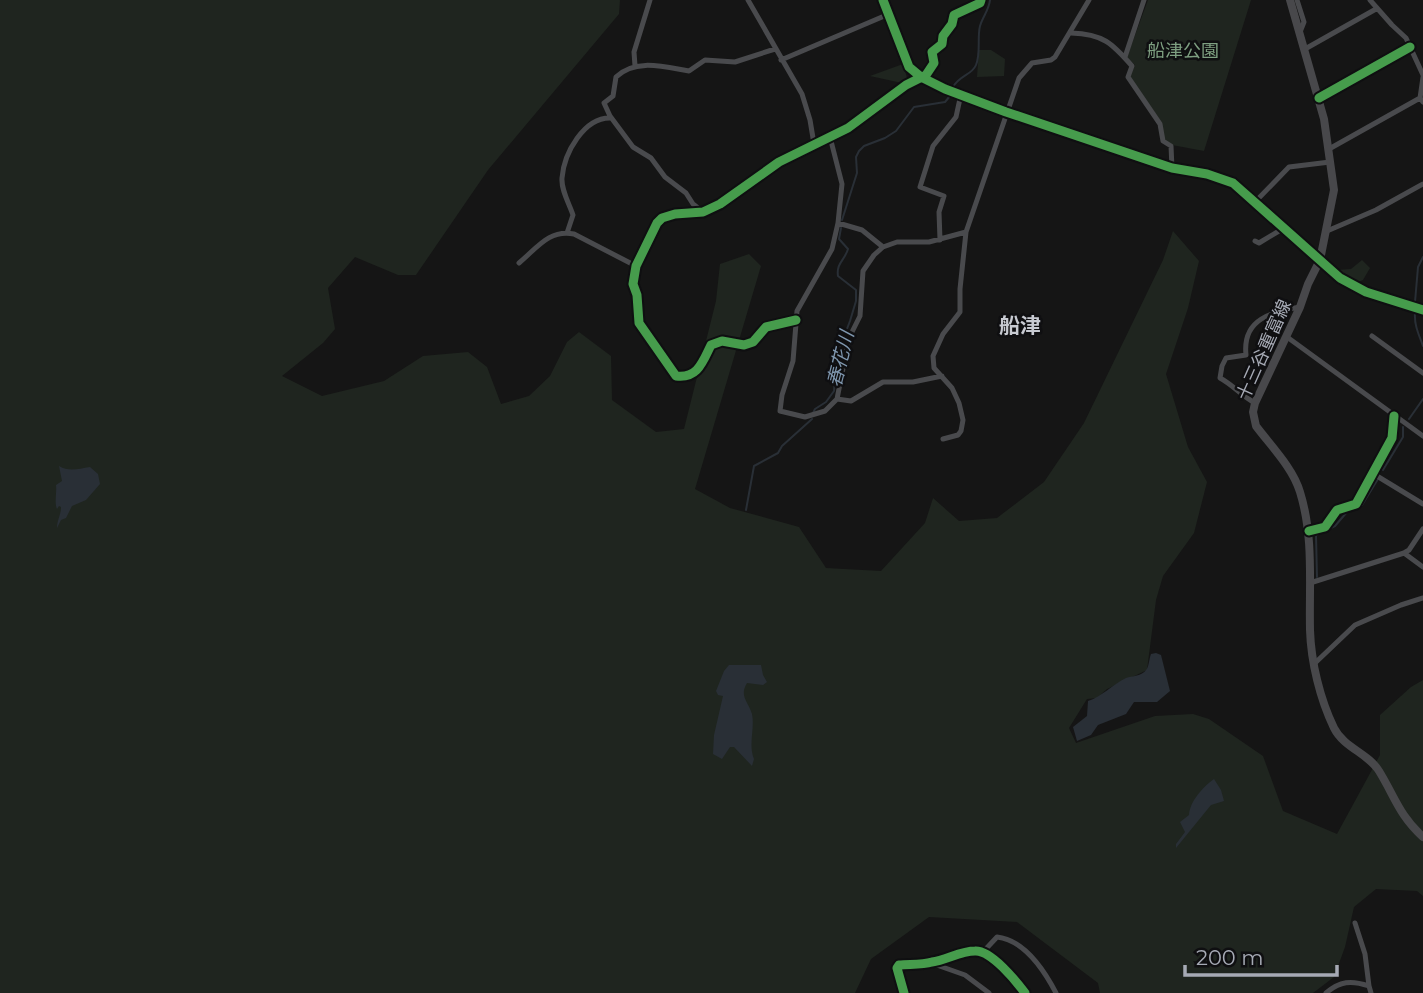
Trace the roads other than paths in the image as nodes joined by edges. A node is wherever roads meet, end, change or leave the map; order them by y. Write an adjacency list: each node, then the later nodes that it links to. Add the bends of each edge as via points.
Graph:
1 (650, 0): 19 (street, via 634,52)
2 (748, 0): 15 (street)
3 (883, 0): 11 (main road)
4 (981, 0): 21 (street, via 954,15 942,44 932,52 934,63)
5 (1089, 0): 13 (street)
6 (1144, 0): 17 (street)
7 (1290, 0): 12 (main road, 十三谷重富線)
8 (1297, 0): 12 (street, via 1304,22)
9 (1370, 0): 10 (street)
10 (1376, 9): 14 (street); 16 (street)
11 (890, 14): 18 (street); 21 (main road, via 909,67)
12 (1300, 32): 16 (main road, 十三谷重富線)
13 (1071, 33): 17 (street, via 1102,38); 25 (street, via 1051,60 1027,67)
14 (1410, 47): 20 (street); 23 (street)
15 (775, 49): 18 (street); 19 (street, via 735,62 705,60 689,71)
16 (1305, 49): 23 (main road, 十三谷重富線)
17 (1125, 57): 31 (street, via 1132,66 1128,77 1160,124 1163,141 1171,146)
18 (780, 60): 28 (street, via 802,94)
19 (635, 66): 26 (street, via 616,77 613,96 604,103)
20 (1423, 76): 24 (street)
21 (921, 77): 22 (main road); 27 (street)
22 (960, 94): 25 (main road); 40 (street, via 956,117 933,146 920,187 944,196 939,212)
23 (1319, 98): 29 (main road, 十三谷重富線)
24 (1422, 100): 29 (street)
25 (1006, 113): 31 (main road); 38 (street)
26 (611, 118): 34 (street, via 633,147 651,158 664,177); 39 (street, via 587,127 566,163 561,179 573,215)
27 (830, 137): 28 (street); 35 (street, via 844,190)
28 (814, 144): 34 (street)
29 (1329, 149): 30 (main road, 十三谷重富線)
30 (1330, 162): 33 (street, via 1289,167); 37 (main road, 十三谷重富線, via 1334,191)
31 (1172, 168): 33 (main road, via 1233,183)
32 (1423, 184): 37 (street)
33 (1255, 202): 36 (main road)
34 (703, 212): 45 (street, via 662,218)
35 (838, 223): 42 (street, via 862,230); 48 (street, via 832,249)
36 (1284, 228): 41 (street); 43 (main road)
37 (1327, 231): 43 (main road, 十三谷重富線)
38 (966, 232): 40 (street); 52 (street, via 960,313 933,356 934,368)
39 (567, 233): 44 (street, via 553,233); 45 (street)
40 (940, 240): 42 (street)
41 (1255, 241)
42 (883, 247): 53 (street, via 863,271 860,316 844,355)
43 (1320, 260): 46 (main road, 十三谷重富線); 47 (main road, via 1366,292)
44 (519, 263)
45 (636, 266): 48 (street, via 633,284 639,323 679,377 703,366 711,345 722,341 744,345 766,327)
46 (1300, 307): 50 (main road, 十三谷重富線); 54 (street, via 1265,315 1252,329 1246,355 1231,355 1222,366 1220,378)
47 (1423, 310)
48 (796, 320): 53 (street, via 793,361 780,411 805,417 825,411)
49 (1372, 336): 51 (street)
50 (1287, 337): 54 (main road, 十三谷重富線); 55 (street)
51 (1423, 373)
52 (942, 376): 53 (street, via 883,382 851,401); 57 (street, via 952,388 963,420 958,435)
53 (838, 400)
54 (1255, 403): 61 (main road, 十三谷重富線, via 1256,426 1296,483)
55 (1394, 416): 56 (street); 58 (street, via 1392,438)
56 (1423, 436)
57 (943, 439)
58 (1372, 473): 59 (street); 61 (street, via 1356,504 1337,510 1325,527)
59 (1423, 504)
60 (1423, 529): 62 (street)
61 (1309, 531): 64 (main road, 十三谷重富線)
62 (1404, 553): 63 (street); 64 (street)
63 (1423, 567)
64 (1310, 583): 66 (main road, 十三谷重富線)
65 (1423, 598): 66 (street, via 1355,625)
66 (1314, 664): 67 (main road, 十三谷重富線, via 1334,729 1348,746 1373,762 1399,811)
67 (1423, 837)
68 (1355, 923): 71 (street, via 1366,954)
69 (983, 952): 70 (street); 74 (street); 75 (street, via 997,937 1010,939 1036,962)
70 (931, 963): 72 (street, via 899,965); 73 (street, via 965,975)
71 (1369, 986): 76 (street, via 1354,981 1336,984); 77 (street)
72 (904, 993)
73 (989, 993)
74 (1025, 993)
75 (1056, 993)
76 (1326, 993)
77 (1371, 993)

